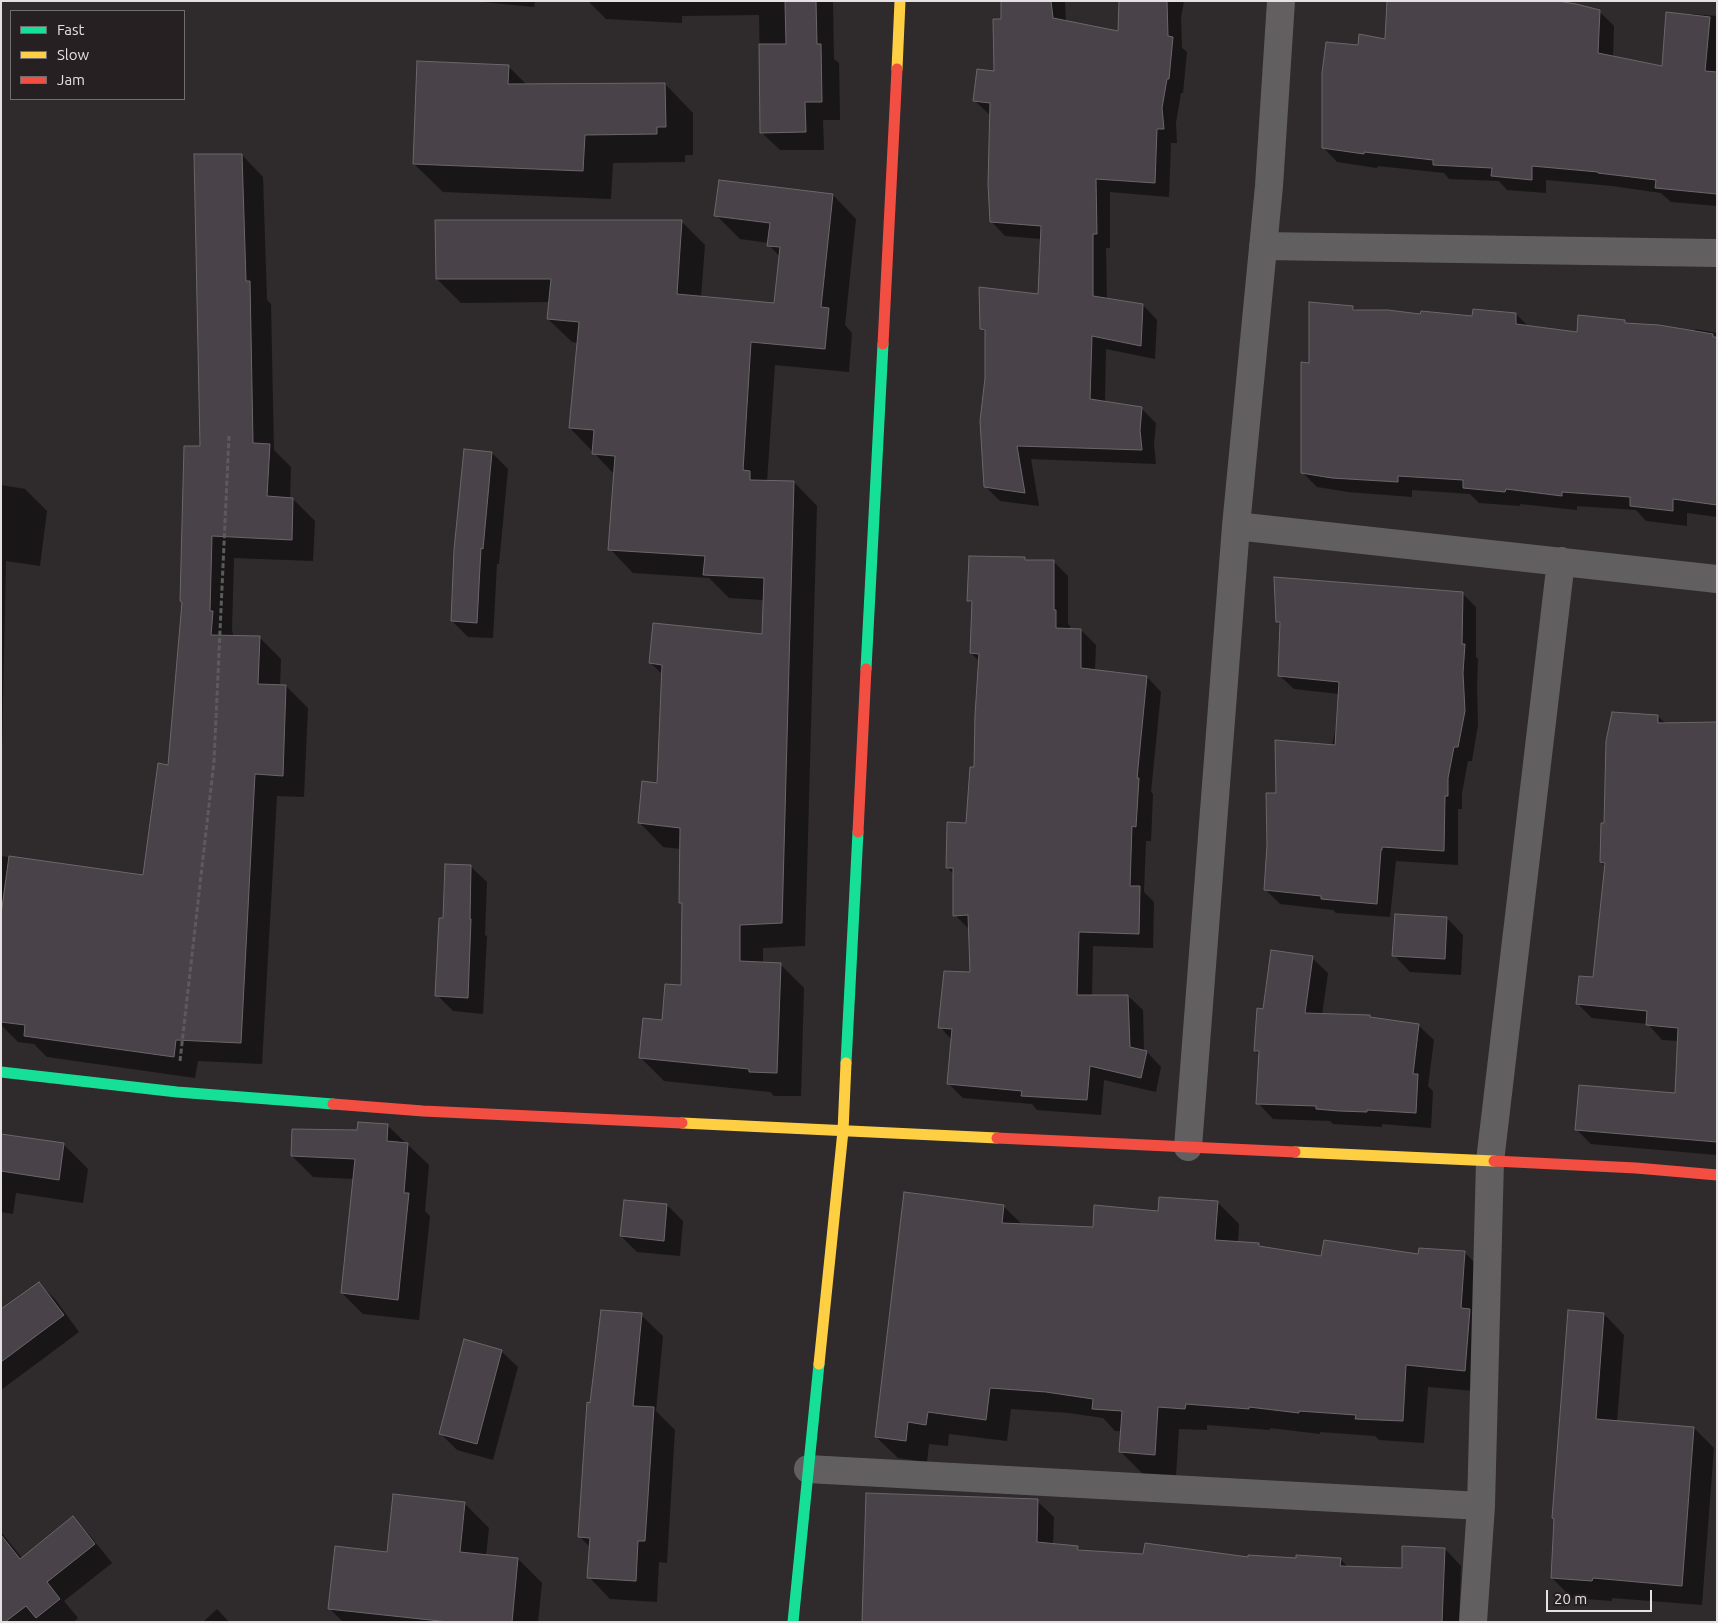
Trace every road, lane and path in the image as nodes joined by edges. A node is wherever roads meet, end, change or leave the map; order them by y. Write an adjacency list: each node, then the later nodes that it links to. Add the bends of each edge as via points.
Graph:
1 (900, 1): 11 (street)
2 (1281, 1): 3 (street)
3 (1263, 246): 4 (street); 6 (street)
4 (1717, 253)
5 (229, 436): 10 (path, via 214,761)
6 (1236, 526): 7 (street); 12 (street)
7 (1561, 561): 8 (street); 13 (street)
8 (1717, 579)
9 (1, 1072): 10 (street)
10 (177, 1092): 11 (street, via 423,1111)
11 (843, 1131): 12 (street); 15 (street)
12 (1188, 1147): 13 (street)
13 (1490, 1161): 14 (street); 16 (street)
14 (1717, 1175)
15 (808, 1469): 16 (street); 17 (street)
16 (1481, 1506): 18 (street)
17 (793, 1622)
18 (1472, 1622)

